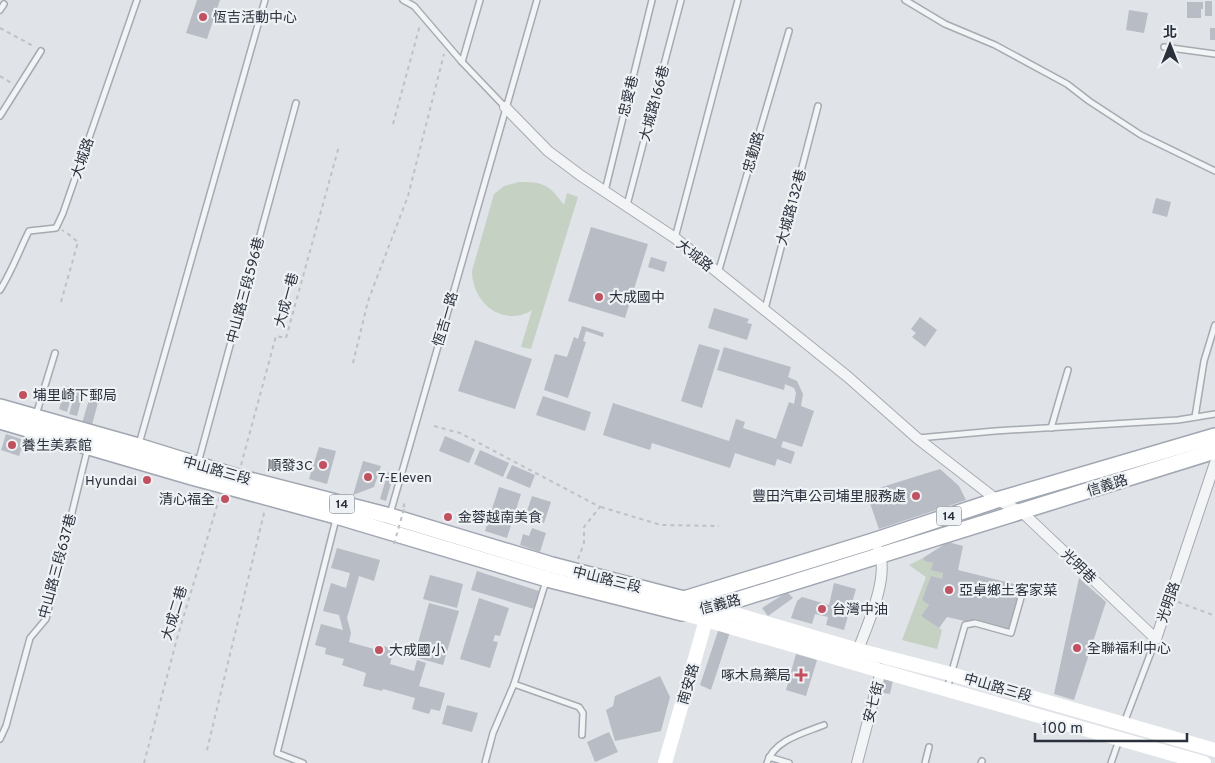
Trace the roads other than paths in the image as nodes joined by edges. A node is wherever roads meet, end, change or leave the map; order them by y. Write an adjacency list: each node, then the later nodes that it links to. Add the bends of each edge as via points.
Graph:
1 (136, 0): 27 (lane, 大城路, via 56,228 29,231)
2 (265, 0): 41 (lane)
3 (403, 0): 10 (lane, 大城路)
4 (480, 0): 17 (lane)
5 (537, 0): 20 (lane, 恆吉一路)
6 (652, 0): 23 (lane, 忠愛巷)
7 (681, 0): 24 (lane, 大城路166巷)
8 (738, 0): 25 (lane)
9 (905, 0): 22 (lane, via 945,24 994,45 1066,84 1141,134)
10 (414, 3): 17 (lane, 大城路)
11 (4, 4): 12 (lane)
12 (0, 10)
13 (789, 31): 26 (lane, 忠勤路)
14 (1164, 47): 16 (lane)
15 (41, 51): 21 (lane)
16 (1215, 54)
17 (462, 62): 20 (lane, 大城路)
18 (296, 103): 44 (lane, 中山路三段596巷)
19 (818, 106): 28 (lane, 大城路132巷)
20 (505, 108): 23 (street, 大城路, via 548,151); 49 (lane, 恆吉一路)
21 (0, 116)
22 (1215, 171)
23 (604, 192): 24 (street, 大城路)
24 (626, 206): 25 (street, 大城路)
25 (675, 238): 26 (street, 大城路)
26 (718, 274): 28 (street, 大城路)
27 (0, 290)
28 (765, 309): 39 (street, 大城路, via 848,376)
29 (1215, 325): 35 (lane, via 1204,361)
30 (55, 353): 34 (lane)
31 (1068, 370): 37 (lane)
32 (0, 407): 34 (main road, 中山路三段 / 14)
33 (1215, 414): 35 (lane)
34 (35, 417): 41 (main road, 中山路三段 / 14)
35 (1195, 418): 37 (lane)
36 (0, 421): 40 (main road, 中山路三段 / 14)
37 (1051, 428): 39 (lane)
38 (1215, 436): 46 (main road, 信義路 / 14)
39 (917, 438): 46 (street, 大城路)
40 (88, 446): 44 (main road, 中山路三段 / 14); 66 (lane, 中山路三段637巷, via 46,620 30,638)
41 (138, 446): 44 (main road, 中山路三段 / 14)
42 (1215, 451): 47 (main road, 信義路 / 14)
43 (1215, 463): 45 (street, 光明路)
44 (195, 471): 48 (main road, 中山路三段 / 14, via 224,486); 49 (main road, 中山路三段 / 14, via 238,477)
45 (1211, 492): 57 (street, 光明路, via 1168,599)
46 (998, 500): 47 (street, 光明巷); 51 (main road, 信義路 / 14)
47 (1022, 512): 52 (main road, 信義路 / 14); 57 (street, 光明巷)
48 (336, 516): 50 (main road, 中山路三段 / 14); 71 (lane, via 277,754)
49 (390, 516): 50 (lane, 恆吉一路); 53 (main road, 中山路三段 / 14)
50 (390, 538): 53 (main road, 中山路三段 / 14)
51 (873, 541): 52 (street); 55 (main road, 信義路 / 14)
52 (881, 555): 56 (main road, 信義路 / 14); 58 (street, via 882,585)
53 (550, 572): 55 (main road, 中山路三段 / 14); 55 (main road, 中山路三段 / 14, via 573,570); 61 (lane)
54 (1024, 587): 60 (lane, via 1011,633 975,623 965,625)
55 (683, 606): 56 (main road, 信義路 / 14)
56 (710, 614): 58 (street, 中山路三段); 59 (street, 中山路三段); 73 (street, 南安路)
57 (1156, 639): 63 (lane, 光明路)
58 (858, 650): 59 (street, 安七街); 60 (street, 中山路三段)
59 (881, 671): 62 (street, 中山路三段); 75 (street, 安七街)
60 (951, 674): 62 (lane); 63 (street, 中山路三段)
61 (514, 684): 65 (lane, via 579,707 583,713); 72 (lane)
62 (947, 689): 67 (street, 中山路三段)
63 (1124, 723): 67 (lane, 光明路); 69 (street, 中山路三段)
64 (824, 725): 70 (lane, via 784,741)
65 (582, 735)
66 (0, 739)
67 (1119, 740): 77 (lane, 光明路); 78 (street, 中山路三段)
68 (929, 747): 76 (lane)
69 (1215, 750)
70 (768, 760): 74 (lane)
71 (303, 763)
72 (485, 763)
73 (665, 763)
74 (789, 763)
75 (857, 763)
76 (925, 763)
77 (1111, 763)
78 (1204, 763)

